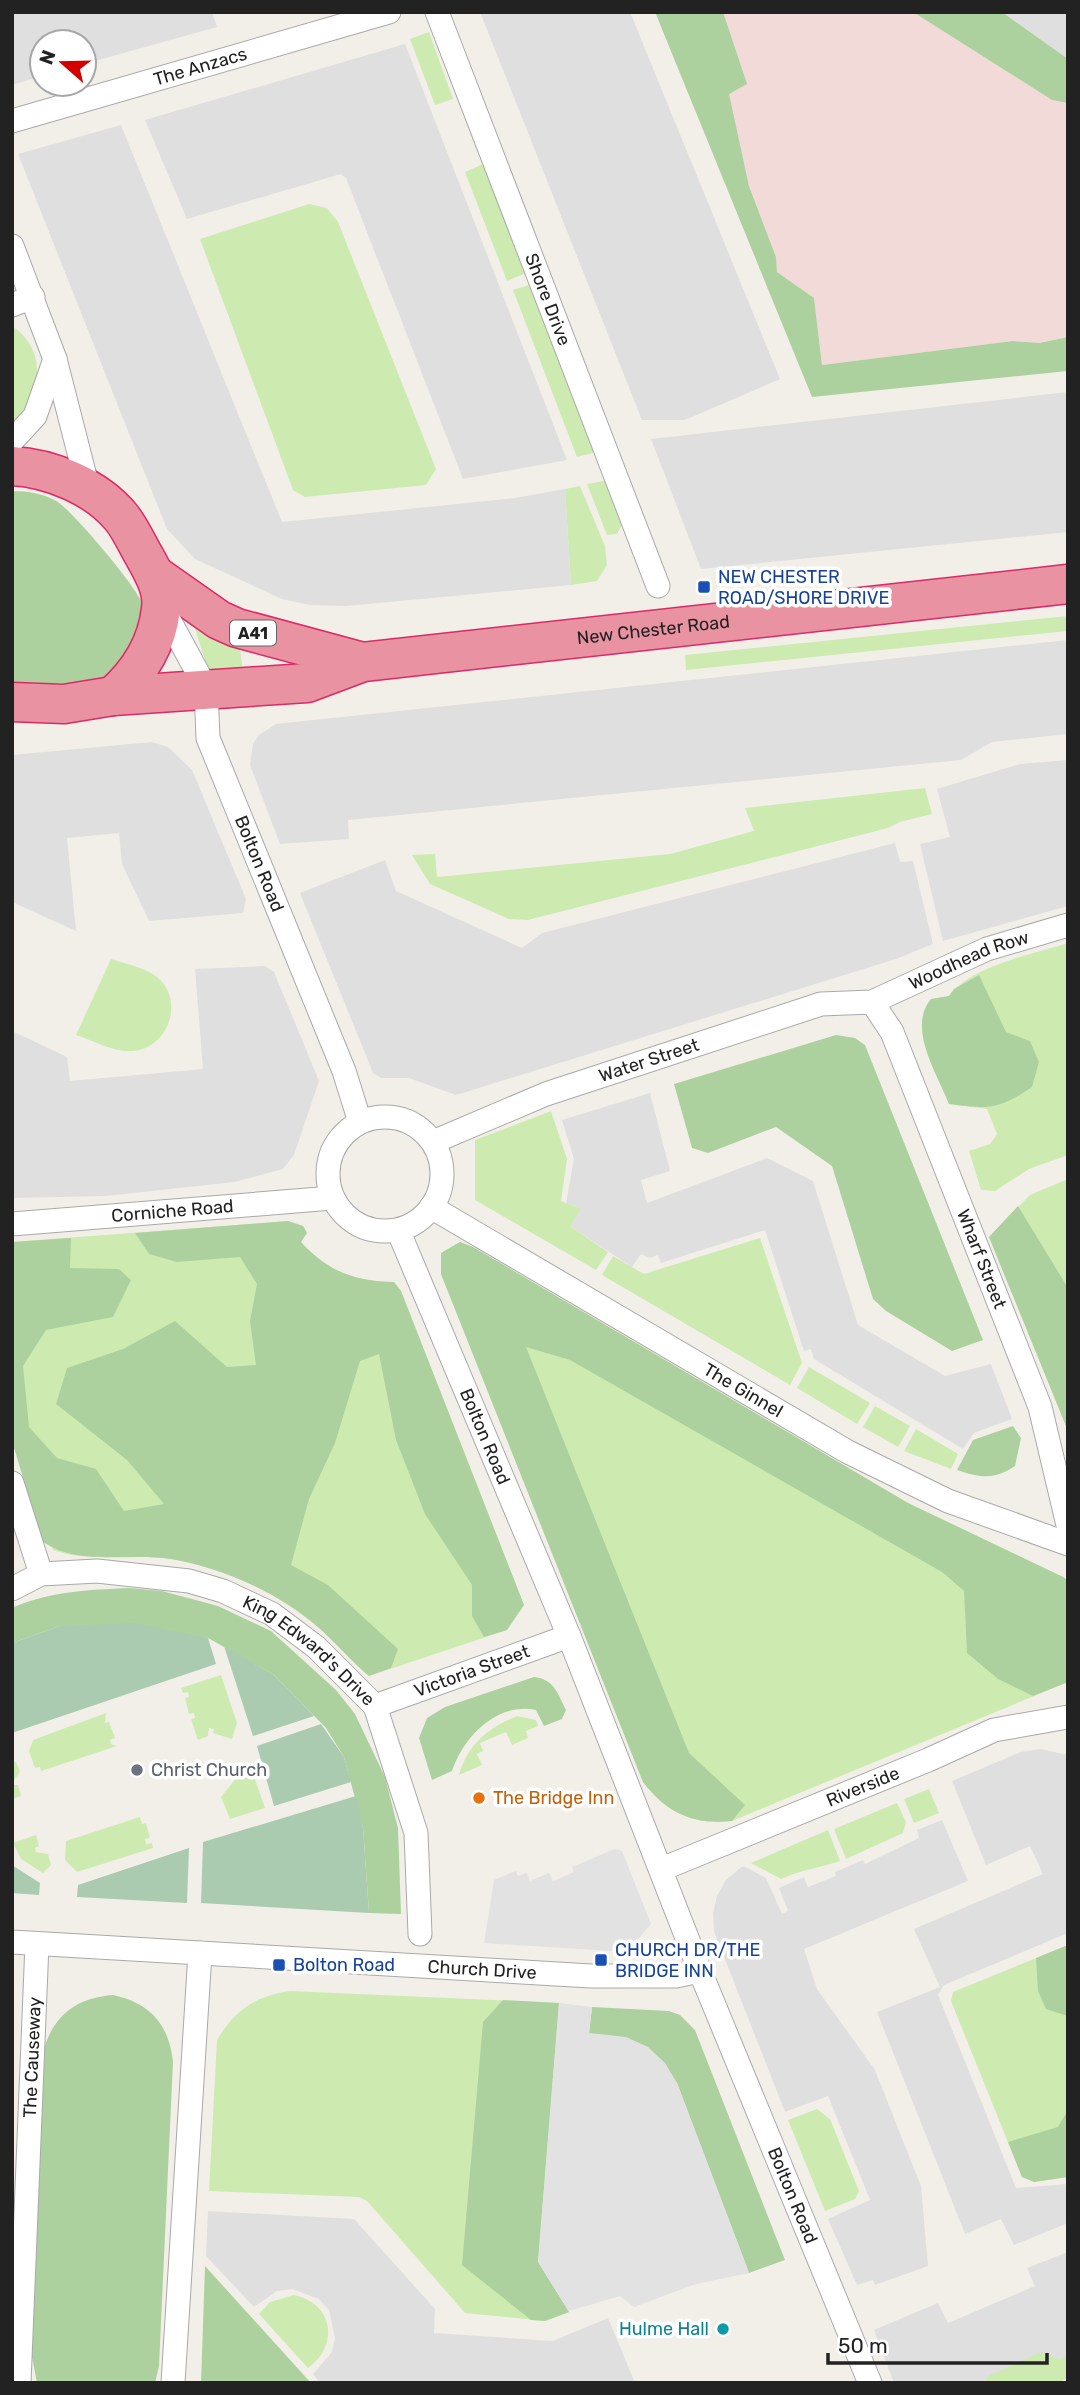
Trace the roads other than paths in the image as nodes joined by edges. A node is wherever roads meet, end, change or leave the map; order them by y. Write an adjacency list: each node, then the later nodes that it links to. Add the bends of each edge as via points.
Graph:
1 (389, 12): 3 (street, The Anzacs)
2 (437, 12): 11 (street, Shore Drive)
3 (12, 121)
4 (12, 246): 5 (street)
5 (23, 301): 6 (street)
6 (55, 359): 7 (street, via 35,416); 9 (street)
7 (12, 441)
8 (12, 466): 9 (highway, A41)
9 (88, 488): 12 (highway, A41, via 121,517)
10 (1068, 584): 13 (highway, New Chester Road / A41)
11 (658, 586)
12 (159, 591): 13 (highway, New Chester Road / A41, via 237,628); 14 (street, Bolton Road); 15 (highway, via 146,658)
13 (363, 662): 14 (highway, New Chester Road / A41, via 307,683)
14 (206, 688): 15 (highway, New Chester Road / A41); 19 (street, Bolton Road, via 208,738 344,1072)
15 (113, 696): 16 (highway, A41, via 64,704)
16 (12, 702)
17 (1068, 925): 18 (street, Woodhead Row, via 987,949)
18 (872, 1002): 20 (street, Water Street, via 821,1003 546,1094); 26 (street, Wharf Street, via 892,1032 1040,1407)
19 (360, 1122): 20 (street, via 387,1116 403,1119); 21 (street, via 335,1145 328,1165)
20 (433, 1142): 22 (street, via 442,1177)
21 (332, 1198): 23 (street, Corniche Road); 24 (street, via 341,1212 363,1228)
22 (432, 1208): 24 (street); 27 (street, The Ginnel, via 848,1452 948,1501)
23 (12, 1224)
24 (398, 1230): 30 (street, Bolton Road)
25 (12, 1483): 28 (street)
26 (1068, 1525)
27 (1068, 1544)
28 (41, 1574): 29 (street, King Edward's Drive); 31 (street, King Edward's Drive, via 97,1571 189,1581 223,1591 272,1615 316,1647)
29 (12, 1589)
30 (569, 1636): 31 (street, Victoria Street); 33 (street, Bolton Road)
31 (375, 1706): 34 (street, King Edward's Drive, via 416,1833)
32 (1068, 1717): 33 (street, Riverside, via 994,1730)
33 (662, 1869): 38 (street, Bolton Road)
34 (420, 1934)
35 (12, 1942): 36 (street, Church Drive)
36 (37, 1944): 37 (street, Church Drive); 39 (street, The Causeway)
37 (200, 1953): 38 (street, Church Drive, via 591,1976 677,1976); 40 (street)
38 (700, 1971): 41 (street, Bolton Road)
39 (19, 2383)
40 (173, 2383)
41 (870, 2383)

